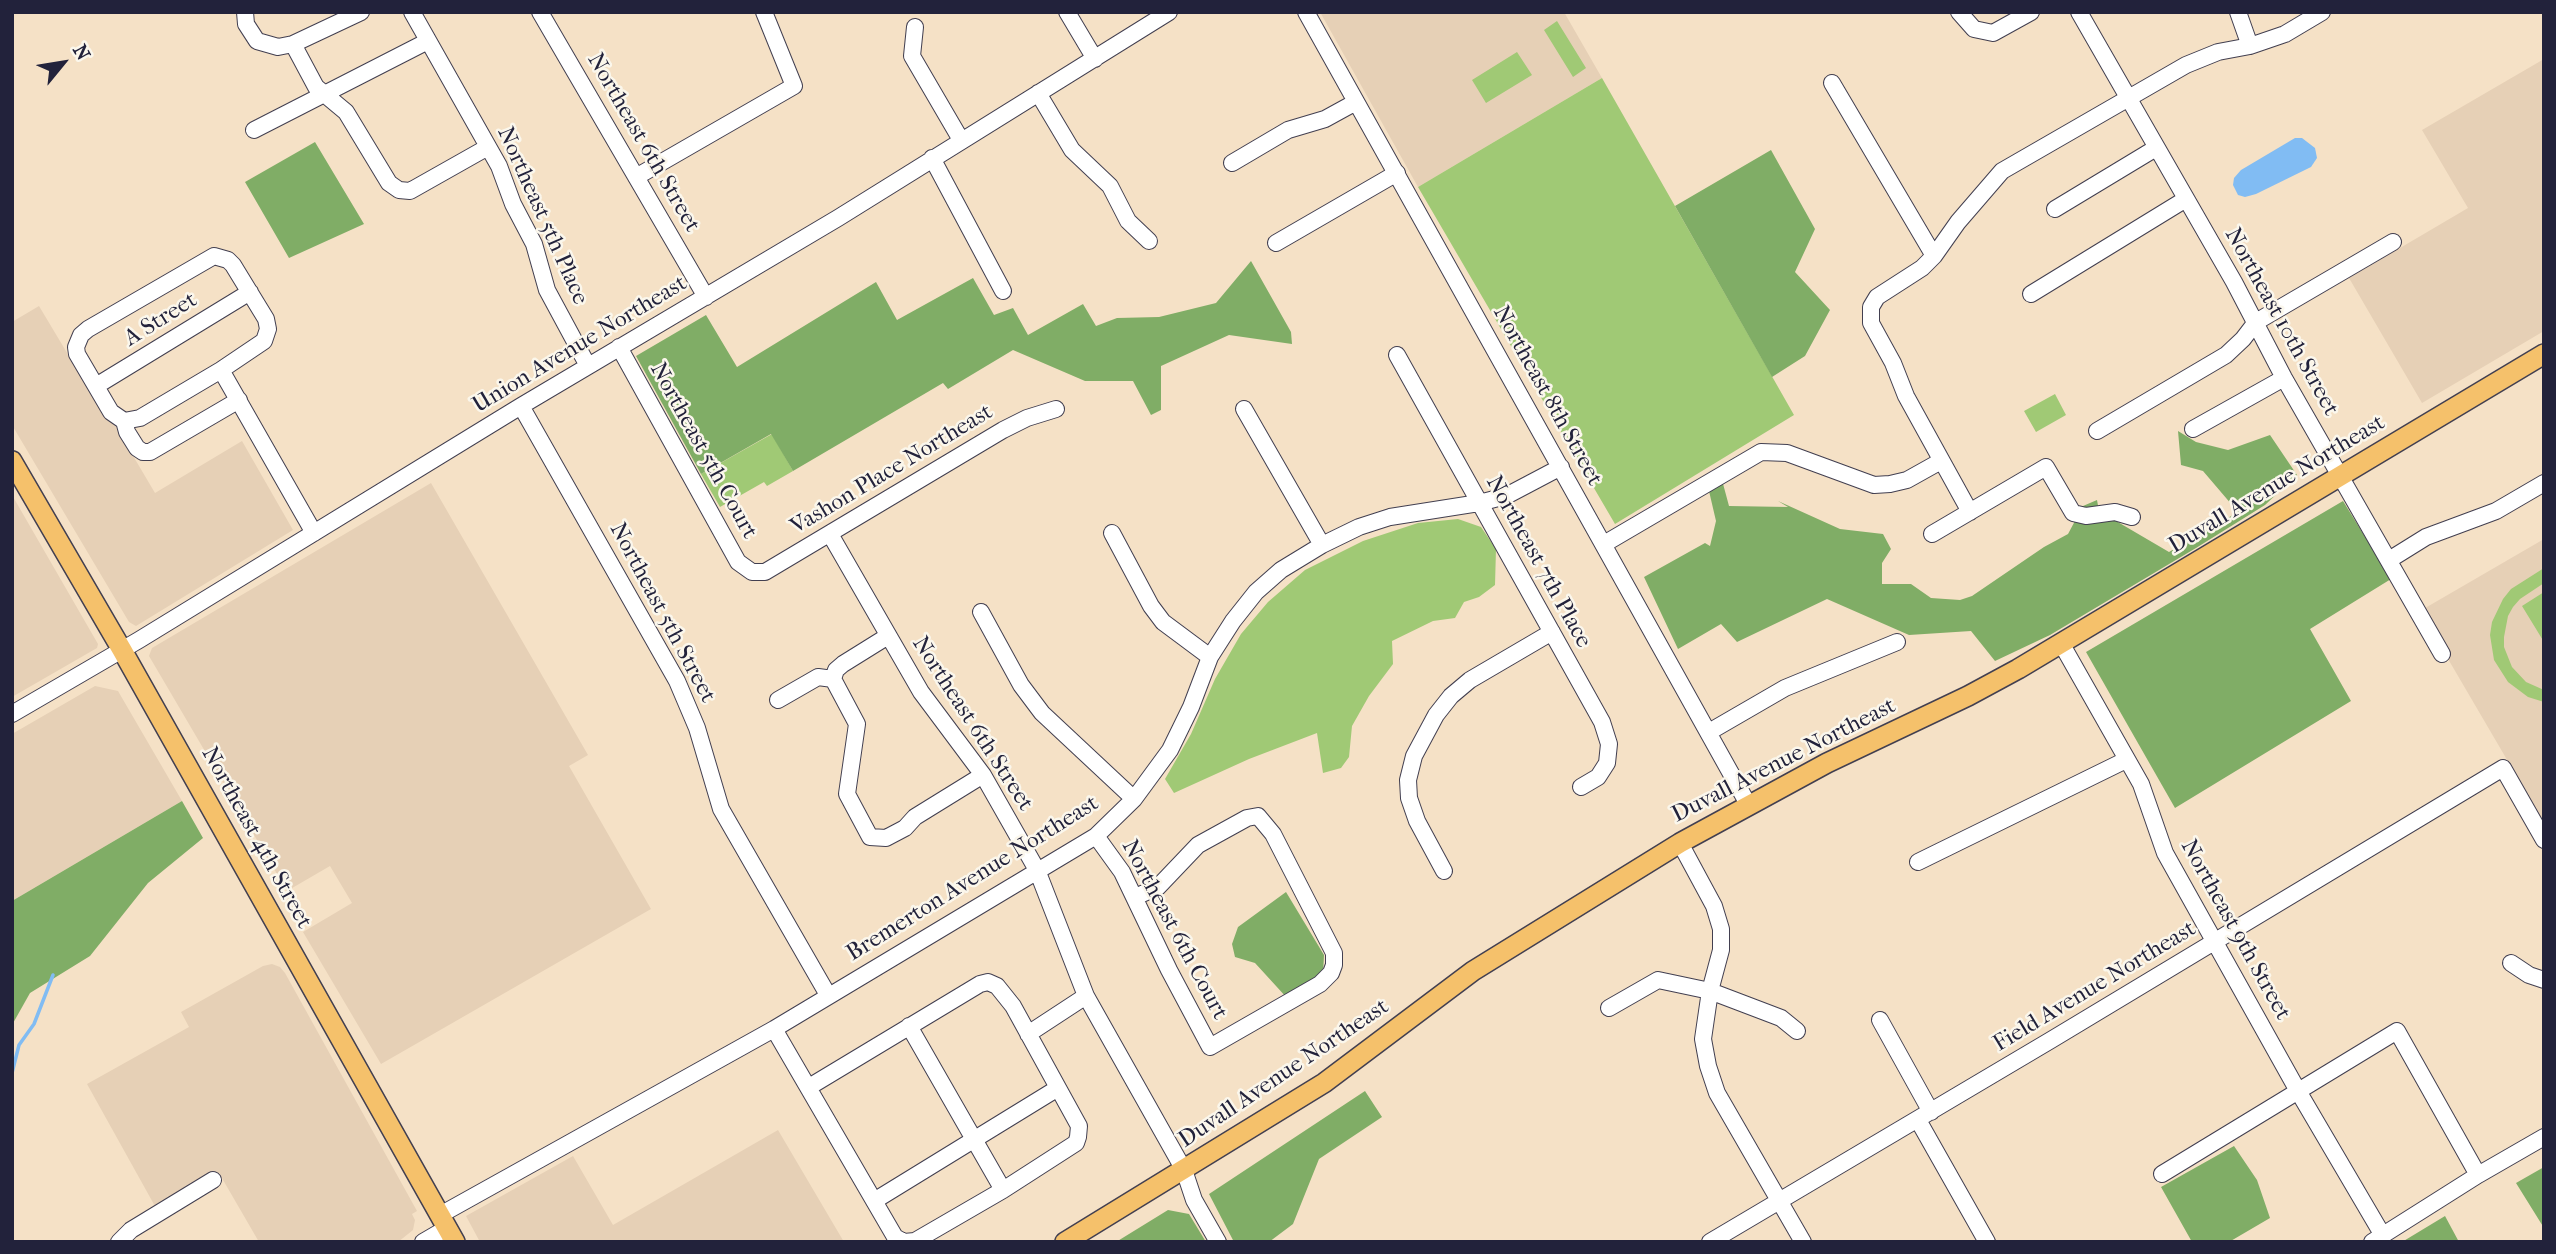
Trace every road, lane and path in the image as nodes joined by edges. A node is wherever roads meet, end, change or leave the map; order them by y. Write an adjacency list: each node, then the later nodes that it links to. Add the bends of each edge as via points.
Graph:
1 (245, 12): 16 (street, via 246,24 257,41 278,47)
2 (361, 12): 16 (street)
3 (412, 12): 15 (street, Northeast 5th Place)
4 (764, 12): 31 (street, via 794,86)
5 (1067, 12): 18 (street)
6 (1169, 12): 18 (street, Union Avenue Northeast)
7 (1306, 12): 23 (street, Northeast 8th Street)
8 (1959, 12): 9 (street, via 1973,29 1993,33)
9 (2031, 12)
10 (2079, 12): 22 (street, Northeast 10th Street)
11 (2238, 12): 17 (street)
12 (2322, 12): 17 (street, via 2285,34)
13 (548, 15): 31 (street, Northeast 6th Street)
14 (915, 27): 25 (street, via 912,56)
15 (428, 41): 21 (street); 26 (street, Northeast 5th Place)
16 (293, 44): 21 (street)
17 (2250, 46): 22 (street, via 2186,65)
18 (1095, 59): 20 (street, Union Avenue Northeast)
19 (1832, 83): 37 (street)
20 (1038, 93): 25 (street, Union Avenue Northeast); 34 (street, via 1072,150 1110,186 1128,221)
21 (325, 94): 24 (street); 26 (street, via 346,112 389,183 399,190 410,191)
22 (2127, 99): 27 (street, Northeast 10th Street); 37 (street, via 2002,171)
23 (1356, 102): 29 (street, via 1325,119 1288,130); 30 (street, Northeast 8th Street)
24 (254, 130)
25 (961, 140): 28 (street, Union Avenue Northeast)
26 (488, 147): 46 (street, Northeast 5th Place, via 534,244 547,290)
27 (2156, 148): 32 (street, Northeast 10th Street); 33 (street)
28 (932, 158): 39 (street); 41 (street, Union Avenue Northeast)
29 (1232, 163)
30 (1397, 173): 36 (street); 59 (street, Northeast 8th Street)
31 (636, 177): 41 (street, Northeast 6th Street)
32 (2186, 199): 40 (street); 42 (street, Northeast 10th Street)
33 (2054, 209)
34 (1149, 241)
35 (2393, 242): 42 (street)
36 (1276, 243)
37 (1934, 256): 58 (street, via 1877,297 1871,307 1871,323)
38 (250, 292): 47 (street, via 266,319 267,335 260,346); 49 (street, A Street); 49 (street, via 233,265 221,257 208,258 88,329 79,341 78,354)
39 (1003, 292)
40 (2031, 294)
41 (706, 297): 43 (street, Union Avenue Northeast)
42 (2256, 322): 48 (street, Northeast 10th Street); 56 (street, via 2226,355)
43 (619, 347): 46 (street, Union Avenue Northeast); 72 (street, Northeast 5th Court, via 738,562)
44 (2544, 354): 60 (main road, Duvall Avenue Northeast)
45 (1397, 355): 62 (street, Northeast 7th Place)
46 (588, 366): 51 (street, Union Avenue Northeast)
47 (221, 370): 50 (street); 54 (street, via 140,418)
48 (2284, 378): 55 (street); 60 (street, Northeast 10th Street)
49 (96, 386): 54 (street, via 111,412)
50 (239, 400): 54 (street, via 150,452 137,448); 65 (street)
51 (521, 406): 65 (street, Union Avenue Northeast); 101 (street, Northeast 5th Street, via 677,681 697,727 721,809)
52 (1056, 409): 67 (street, Vashon Place Northeast, via 1003,430)
53 (1244, 409): 70 (street)
54 (124, 421)
55 (2193, 429)
56 (2097, 431)
57 (12, 461): 78 (main road, Northeast 4th Street)
58 (1941, 461): 63 (street); 69 (street, via 1907,480 1874,485 1787,453 1761,452)
59 (1561, 467): 62 (street, Bremerton Avenue Northeast, via 1506,496); 69 (street, Northeast 8th Street)
60 (2340, 476): 71 (street, Northeast 10th Street); 77 (main road, Duvall Avenue Northeast)
61 (2544, 483): 71 (street, via 2496,511 2426,537)
62 (1479, 503): 70 (street, Bremerton Avenue Northeast, via 1390,517); 74 (street, Northeast 7th Place)
63 (1970, 512): 64 (street, via 2046,467 2073,513 2115,512); 68 (street)
64 (2132, 517)
65 (314, 533): 78 (street, Union Avenue Northeast)
66 (1112, 533): 80 (street, via 1163,622)
67 (830, 534): 72 (street, Vashon Place Northeast, via 765,572); 75 (street, Northeast 6th Street)
68 (1931, 534)
69 (1604, 544): 84 (street, Northeast 8th Street)
70 (1322, 545): 80 (street, Bremerton Avenue Northeast, via 1256,592)
71 (2389, 560): 79 (street, Northeast 10th Street)
72 (752, 572)
73 (981, 612): 88 (street, via 1021,685 1042,713)
74 (1552, 632): 87 (street, Northeast 7th Place, via 1602,722 1608,744 1607,762 1598,777); 95 (street, via 1451,696 1414,756 1409,798)
75 (888, 636): 81 (street, via 843,664); 86 (street, Northeast 6th Street, via 921,692)
76 (1897, 642): 84 (street, via 1785,688)
77 (2061, 643): 85 (street, Northeast 9th Street); 89 (main road, Duvall Avenue Northeast, via 1968,696)
78 (122, 650): 83 (street, Union Avenue Northeast); 122 (main road, Northeast 4th Street)
79 (2442, 654)
80 (1210, 657): 88 (street, Bremerton Avenue Northeast, via 1170,750)
81 (833, 678): 82 (street, via 818,677); 86 (street, via 857,724 847,794 870,837 886,838 905,828)
82 (778, 700)
83 (12, 714)
84 (1709, 732): 89 (street, Northeast 8th Street)
85 (2126, 760): 93 (street); 97 (street, Northeast 9th Street, via 2141,785 2165,853)
86 (983, 775): 94 (street, Northeast 6th Street)
87 (1581, 787)
88 (1134, 799): 90 (street, Bremerton Avenue Northeast)
89 (1748, 804): 92 (main road, Duvall Avenue Northeast)
90 (1096, 836): 94 (street, Bremerton Avenue Northeast); 96 (street, Northeast 6th Court)
91 (2544, 840): 97 (street, Field Avenue Northeast, via 2503,768)
92 (1680, 843): 100 (street, via 1714,906 1721,929 1721,950); 115 (main road, Duvall Avenue Northeast, via 1473,971 1324,1083)
93 (1918, 862)
94 (1037, 870): 101 (street, Bremerton Avenue Northeast); 102 (street, Northeast 6th Street)
95 (1444, 871)
96 (1135, 897): 96 (street, Northeast 6th Court, via 1210,1047 1320,984 1334,965 1334,953 1279,846 1258,816 1198,845 1158,887)
97 (2214, 941): 111 (street, Northeast 9th Street); 112 (street, Field Avenue Northeast)
98 (2511, 963): 99 (street)
99 (2544, 979)
100 (1710, 991): 103 (street, via 1658,980); 107 (street, via 1781,1018); 121 (street, via 1703,1039 1708,1066 1717,1093)
101 (828, 995): 106 (street, Bremerton Avenue Northeast)
102 (1086, 996): 108 (street); 115 (street, Northeast 6th Street)
103 (1609, 1008)
104 (1880, 1020): 112 (street)
105 (909, 1026): 108 (street, via 988,982 1004,993); 109 (street); 114 (street)
106 (774, 1029): 109 (street); 122 (street, Bremerton Avenue Northeast)
107 (1797, 1031)
108 (1028, 1034): 110 (street)
109 (809, 1087): 120 (street)
110 (1058, 1088): 114 (street); 119 (street, via 1079,1126 1076,1143)
111 (2298, 1091): 116 (street); 117 (street, via 2397,1031); 124 (street, Northeast 9th Street)
112 (1924, 1116): 121 (street, Field Avenue Northeast); 132 (street)
113 (2544, 1137): 117 (street)
114 (974, 1140): 119 (street); 120 (street)
115 (1184, 1170): 128 (main road, Duvall Avenue Northeast); 129 (street, Northeast 6th Street)
116 (2162, 1174)
117 (2477, 1175): 124 (street)
118 (213, 1181): 123 (street)
119 (1003, 1190): 127 (street, via 915,1241)
120 (874, 1201): 127 (street, via 895,1237)
121 (1780, 1202): 130 (street, Field Avenue Northeast); 131 (street)
122 (447, 1228): 126 (street, Bremerton Avenue Northeast)
123 (132, 1236): 125 (street)
124 (2377, 1238)
125 (119, 1242)
126 (423, 1242)
127 (904, 1242)
128 (1065, 1242)
129 (1218, 1242)
130 (1710, 1242)
131 (1803, 1242)
132 (1987, 1242)

